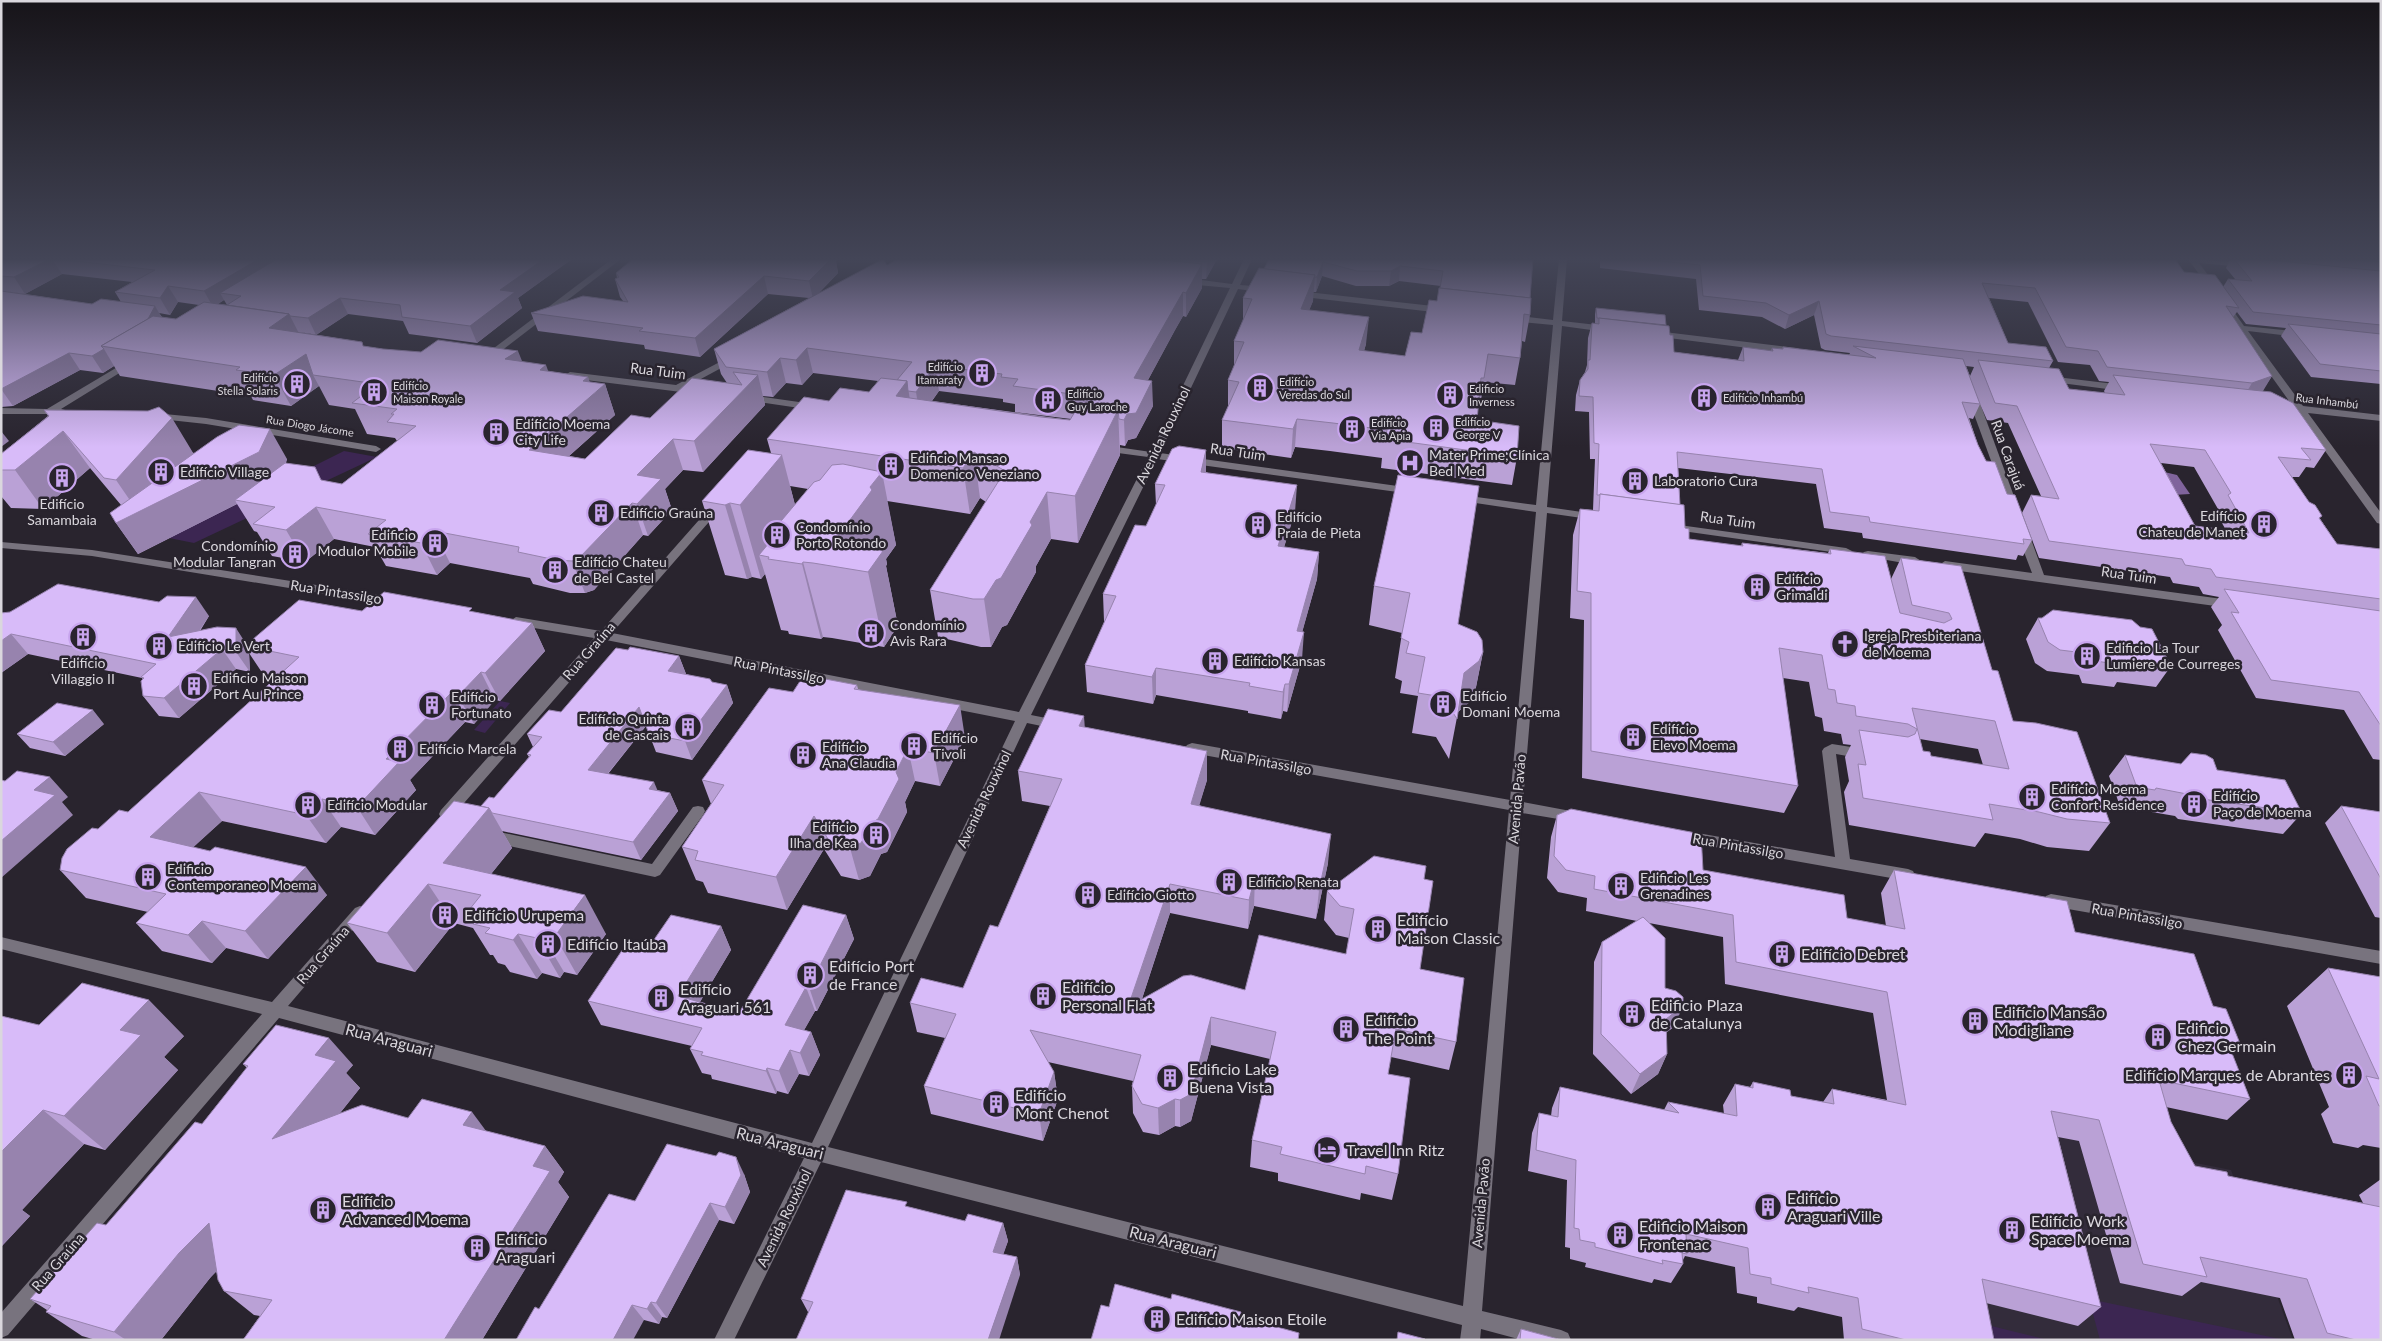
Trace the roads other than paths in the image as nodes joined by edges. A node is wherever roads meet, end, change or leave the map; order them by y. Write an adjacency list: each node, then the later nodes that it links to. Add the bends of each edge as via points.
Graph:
1 (534, 322): 13 (street, via 479,363)
2 (1217, 322): 33 (street, Avenida Rouxinol)
3 (1545, 322): 5 (street)
4 (2237, 322): 6 (street)
5 (1557, 323): 7 (street); 37 (street, Avenida Pavão)
6 (2242, 328): 9 (street); 24 (street)
7 (1616, 330)
8 (1646, 333): 10 (street)
9 (2312, 336)
10 (1804, 351)
11 (144, 354): 26 (street)
12 (740, 355): 17 (street)
13 (499, 366)
14 (558, 373): 17 (street, Rua Tuim)
15 (2039, 378): 18 (street)
16 (1967, 383): 42 (street, Rua Carajuá)
17 (676, 389): 19 (street, Rua Tuim)
18 (2136, 390)
19 (713, 394)
20 (741, 397): 22 (street)
21 (2271, 405): 24 (street, Rua Inhambú)
22 (806, 406): 23 (street); 29 (street)
23 (826, 409)
24 (2300, 409): 28 (street, Rua Inhambú); 39 (street)
25 (1, 411): 26 (street)
26 (48, 412): 30 (street, via 75,412)
27 (144, 414): 32 (street, Rua Diogo Jácome)
28 (2381, 418)
29 (793, 421)
30 (62, 424)
31 (1095, 447): 33 (street, Rua Tuim)
32 (376, 449)
33 (1154, 455): 34 (street, Rua Tuim); 47 (street, Avenida Rouxinol)
34 (1421, 492)
35 (728, 495): 46 (street, Rua Graúna)
36 (1450, 496): 37 (street)
37 (1543, 510): 38 (street); 51 (street, Avenida Pavão)
38 (1606, 518)
39 (2381, 521)
40 (1665, 526): 42 (street, Rua Tuim, via 1874,560 1927,563)
41 (1, 545): 43 (street, Rua Pintassilgo, via 92,553)
42 (2039, 578): 44 (street, Rua Tuim)
43 (407, 604)
44 (2244, 606)
45 (505, 620): 46 (street, Rua Pintassilgo)
46 (603, 635): 47 (street, Rua Pintassilgo); 54 (street, Rua Graúna, via 436,825)
47 (1023, 718): 48 (street, Rua Pintassilgo); 64 (street, Avenida Rouxinol)
48 (1066, 726)
49 (1183, 747): 51 (street, Rua Pintassilgo)
50 (1876, 756): 57 (street, via 1829,751)
51 (1516, 807): 53 (street, Rua Pintassilgo); 65 (street, Avenida Pavão)
52 (698, 811): 55 (street, via 655,871)
53 (1594, 820)
54 (452, 828)
55 (476, 833)
56 (1670, 834): 57 (street, Rua Pintassilgo)
57 (1843, 864): 58 (street, Rua Pintassilgo)
58 (1922, 878)
59 (2039, 898): 62 (street, Rua Pintassilgo)
60 (372, 899): 63 (street, Rua Graúna)
61 (1, 943): 63 (street, Rua Araguari)
62 (2381, 958)
63 (275, 1010): 64 (street, Rua Araguari); 66 (street, Rua Graúna)
64 (816, 1152): 65 (street, Rua Araguari); 67 (street, Avenida Rouxinol)
65 (1472, 1316): 68 (street, Avenida Pavão); 69 (street, Rua Araguari)
66 (1, 1328)
67 (724, 1340)
68 (1470, 1340)
69 (1561, 1340)

